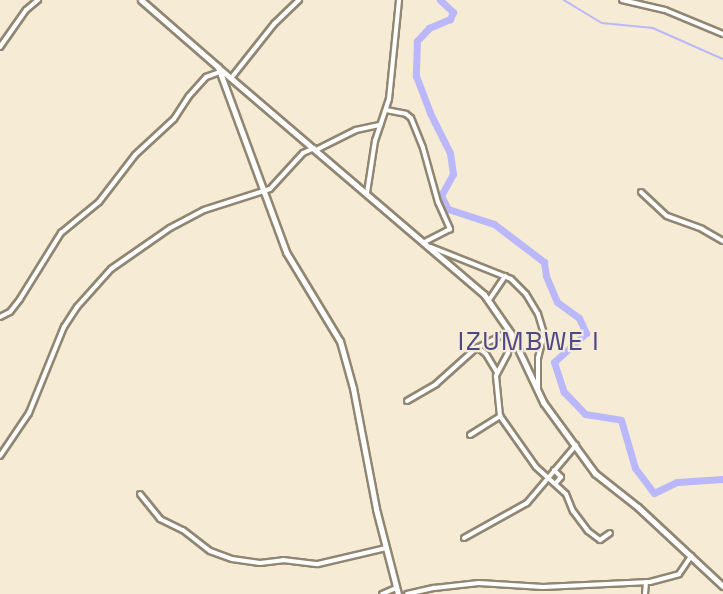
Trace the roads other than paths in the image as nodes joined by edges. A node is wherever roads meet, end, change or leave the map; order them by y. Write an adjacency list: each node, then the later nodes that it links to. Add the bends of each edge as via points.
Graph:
1 (38, 0): 7 (street, via 26,10)
2 (141, 0): 8 (main road)
3 (299, 0): 9 (street, via 274,24)
4 (399, 0): 10 (street)
5 (622, 0): 6 (street, via 665,10)
6 (723, 34)
7 (0, 47)
8 (219, 70): 9 (street); 13 (main road); 21 (street, via 191,93 171,122 135,155 99,202 61,233 20,299)
9 (232, 77): 12 (street)
10 (386, 110): 11 (street); 16 (street, via 411,118 450,229)
11 (380, 125): 12 (street, via 356,130); 15 (street)
12 (315, 149): 13 (street, via 303,153); 15 (street)
13 (264, 192): 30 (street, via 211,207 175,225 101,279 64,327 29,413); 37 (main road, via 291,263 343,349)
14 (641, 192): 17 (street, via 668,216 702,228)
15 (367, 193): 16 (street)
16 (424, 242): 18 (street)
17 (723, 242)
18 (431, 247): 19 (street); 20 (street)
19 (505, 276): 20 (street); 25 (street, via 526,294 543,327)
20 (489, 300): 22 (street)
21 (0, 317)
22 (510, 332): 23 (street); 24 (street, via 508,353); 25 (street)
23 (477, 347): 24 (street); 26 (street, via 431,387)
24 (497, 373): 27 (street)
25 (538, 392): 29 (street)
26 (407, 401)
27 (500, 416): 28 (street); 32 (street, via 533,464)
28 (470, 435)
29 (576, 444): 31 (street); 38 (street, via 598,476)
30 (0, 456)
31 (554, 470): 32 (street); 33 (street, via 561,477)
32 (548, 477): 33 (street); 36 (street, via 527,502)
33 (555, 483): 35 (street, via 591,534 600,540)
34 (140, 494): 37 (street, via 160,519 183,530 213,553 228,558 318,564)
35 (610, 533)
36 (464, 538)
37 (386, 548): 41 (main road)
38 (691, 556): 39 (street, via 679,574); 40 (street)
39 (646, 582): 43 (street, via 543,587 479,583); 44 (street)
40 (723, 586)
41 (397, 591): 42 (street)
42 (382, 594)
43 (407, 594)
44 (645, 594)

